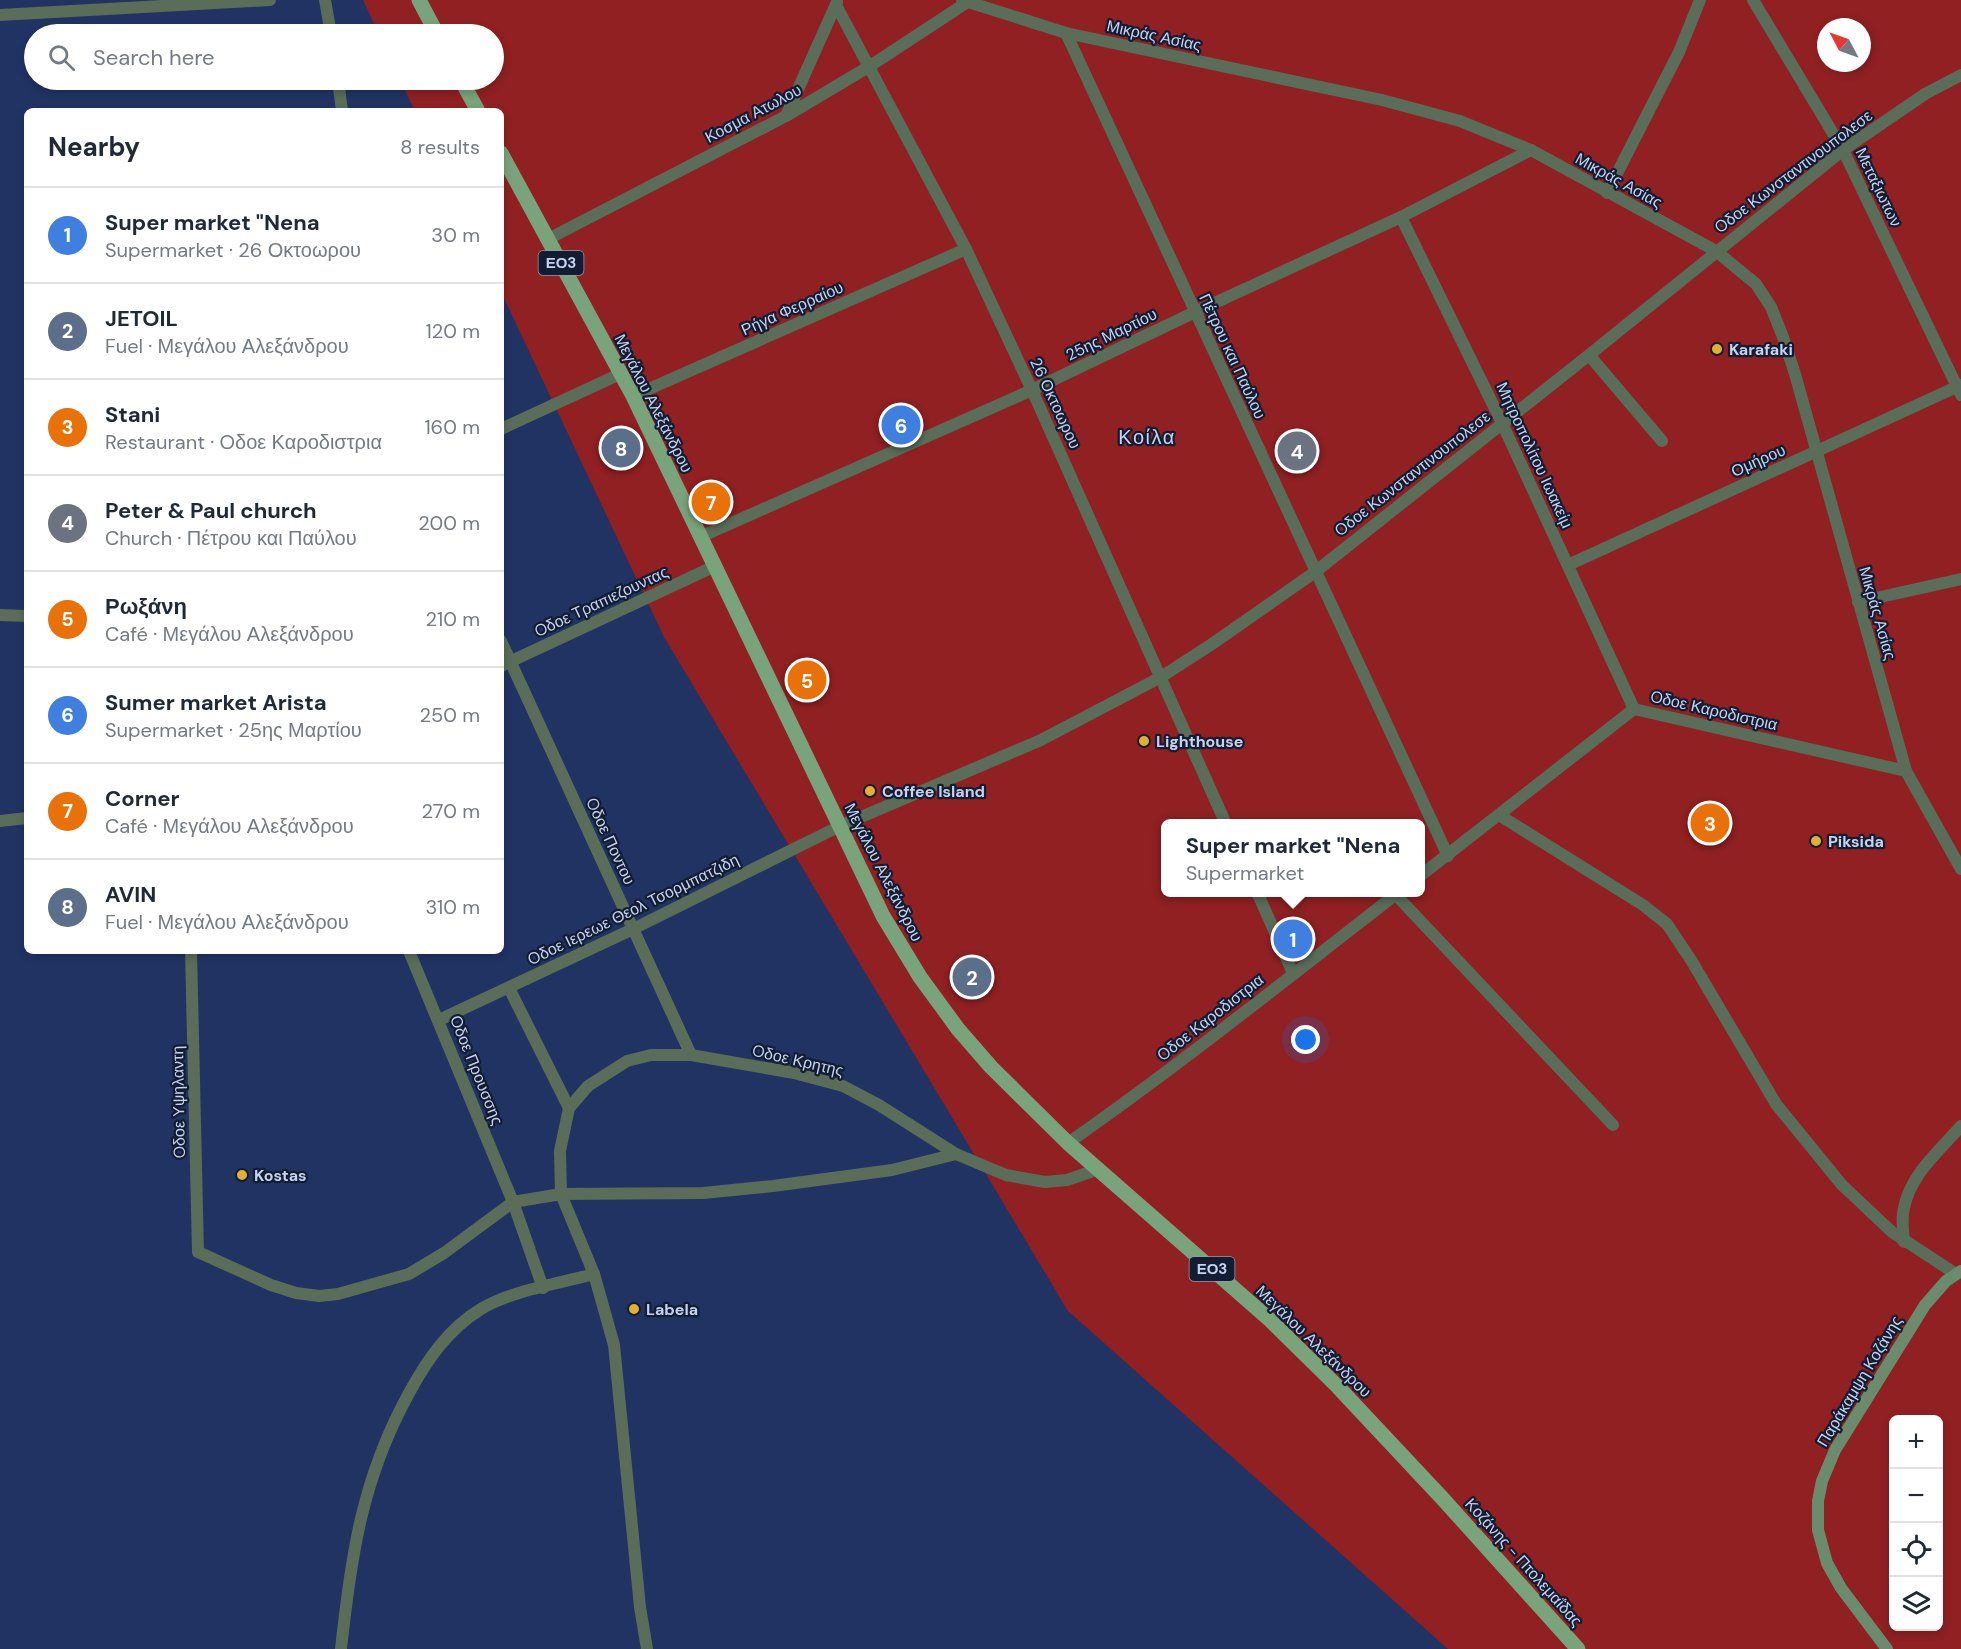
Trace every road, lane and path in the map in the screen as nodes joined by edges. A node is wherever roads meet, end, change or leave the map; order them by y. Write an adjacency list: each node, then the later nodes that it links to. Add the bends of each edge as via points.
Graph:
1 (270, 0): 8 (street)
2 (325, 0): 9 (street)
3 (419, 0): 10 (main road)
4 (1700, 0): 22 (street, via 1679,52)
5 (1753, 0): 20 (street, Μεταξιωτων)
6 (964, 1): 11 (street, Μικράς Ασίας); 12 (street, Κοσμα Ατωλου)
7 (837, 3): 12 (street, 26 Οκτοωρου); 18 (street)
8 (0, 15)
9 (329, 24)
10 (432, 24)
11 (1066, 33): 19 (street, Μικράς Ασίας, via 1382,100 1460,120); 27 (street, Πέτρου και Παύλου)
12 (870, 66): 18 (street, Κοσμα Ατωλου); 25 (street, 26 Οκτοωρου)
13 (1961, 75): 20 (street, Oδοε Κωνσταντινουπολεσε, via 1925,93)
14 (339, 90): 16 (street)
15 (467, 90): 17 (main road)
16 (342, 108)
17 (476, 108)
18 (786, 116): 24 (street, Κοσμα Ατωλου)
19 (1531, 150): 22 (street, Μικράς Ασίας); 23 (street, 25ης Μαρτίου)
20 (1843, 150): 26 (street, Oδοε Κωνσταντινουπολεσε); 30 (street, Μεταξιωτων)
21 (504, 162): 24 (main road, Μεγάλου Αλεξάνδρου / ΕΟ3)
22 (1606, 193): 26 (street, Μικράς Ασίας)
23 (1401, 217): 27 (street, 25ης Μαρτίου); 33 (street, Μητροπολίτου Ιωακείμ)
24 (548, 239): 29 (main road, Μεγάλου Αλεξάνδρου / ΕΟ3)
25 (966, 249): 31 (street, 26 Οκτοωρου); 32 (street, Ρήγα Φερραίου)
26 (1716, 251): 28 (street, Oδοε Κωνσταντινουπολεσε); 36 (street, Μικράς Ασίας, via 1756,284 1771,308)
27 (1195, 312): 31 (street, 25ης Μαρτίου); 40 (street, Πέτρου και Παύλου)
28 (1589, 355): 33 (street, Oδοε Κωνσταντινουπολεσε); 35 (street)
29 (621, 374): 32 (main road, Μεγάλου Αλεξάνδρου / ΕΟ3); 34 (street)
30 (1960, 389): 36 (street, Ομήρου)
31 (1032, 390): 37 (street, 25ης Μαρτίου); 46 (street, 26 Οκτοωρου)
32 (633, 396): 37 (main road, Μεγάλου Αλεξάνδρου / ΕΟ3)
33 (1502, 423): 38 (street, Μητροπολίτου Ιωακείμ); 40 (street, Oδοε Κωνσταντινουπολεσε)
34 (504, 428)
35 (1662, 441)
36 (1816, 452): 38 (street, Ομήρου); 42 (street, Μικράς Ασίας)
37 (700, 537): 39 (main road, Μεγάλου Αλεξάνδρου / ΕΟ3)
38 (1568, 565): 47 (street, Μητροπολίτου Ιωακείμ)
39 (715, 566): 45 (street, Oδοε Τραπιεζουντας); 53 (main road, Μεγάλου Αλεξάνδρου / ΕΟ3)
40 (1315, 572): 46 (street, Oδοε Κωνσταντινουπολεσε); 54 (street, Πέτρου και Παύλου)
41 (1961, 579): 42 (street)
42 (1858, 602): 48 (street, Μικράς Ασίας)
43 (0, 615): 44 (street)
44 (24, 616)
45 (506, 663): 60 (street, Oδοε Ποντου)
46 (1161, 677): 51 (street, 26 Οκτοωρου); 53 (street, Oδοε Κωνσταντινουπολεσε, via 1041,740)
47 (1634, 709): 48 (street, Oδοε Καροδιστρια); 49 (street, Oδοε Καροδιστρια)
48 (1906, 771): 55 (street)
49 (1498, 815): 54 (street, Oδοε Καροδιστρια); 75 (street, via 1667,924 1776,1104 1842,1185)
50 (24, 818): 52 (street)
51 (1224, 819)
52 (0, 821)
53 (840, 826): 60 (street, Oδοε Ιερεωε Θεολ Τσορμπατζιδη); 70 (main road, Μεγάλου Αλεξάνδρου / ΕΟ3, via 883,916 920,977 991,1068)
54 (1448, 855): 56 (street, Oδοε Καροδιστρια)
55 (1959, 861)
56 (1425, 872)
57 (1259, 897): 63 (street)
58 (1394, 897): 63 (street, Oδοε Καροδιστρια)
59 (1401, 897): 68 (street)
60 (633, 929): 64 (street, Oδοε Ιερεωε Θεολ Τσορμπατζιδη); 66 (street, Oδοε Ποντου)
61 (191, 954): 74 (street, Oδοε Υψηλαντη, via 198,1252 296,1293 338,1294 409,1274)
62 (410, 954): 65 (street, Oδοε Προυσσης)
63 (1293, 973): 70 (street, Oδοε Καροδιστρια)
64 (509, 988): 65 (street, Oδοε Ιερεωε Θεολ Τσορμπατζιδη); 67 (street)
65 (439, 1020): 74 (street, Oδοε Προυσσης)
66 (691, 1054): 67 (street, Oδοε Κρητης, via 651,1055 627,1061 588,1086); 71 (street, Oδοε Κρητης, via 843,1086)
67 (569, 1108): 73 (street, Oδοε Κρητης, via 560,1152)
68 (1613, 1125)
69 (1961, 1126): 75 (street, via 1914,1180 1903,1211)
70 (1068, 1143): 72 (main road, Μεγάλου Αλεξάνδρου / ΕΟ3)
71 (956, 1154): 72 (street, Oδοε Κρητης, via 1006,1175 1045,1182 1067,1180); 73 (street, via 892,1170 703,1193)
72 (1099, 1169): 79 (main road, Μεγάλου Αλεξάνδρου / ΕΟ3, via 1269,1319)
73 (561, 1194): 74 (street); 77 (street)
74 (513, 1202): 78 (street, Oδοε Προυσσης)
75 (1904, 1242): 76 (street)
76 (1959, 1273): 83 (main road, Παράκαμψη Κοζάνης, via 1924,1305 1870,1391 1835,1450 1818,1501 1818,1530 1827,1563)
77 (594, 1274): 78 (street); 81 (street, via 614,1346)
78 (543, 1288): 80 (street, via 483,1307 446,1338 422,1368 387,1435 372,1476 350,1573)
79 (1443, 1498): 82 (main road, Κοζάνης - Πτολεμαΐδας / ΕΟ3)
80 (341, 1649)
81 (647, 1649)
82 (1578, 1649)
83 (1887, 1649)

